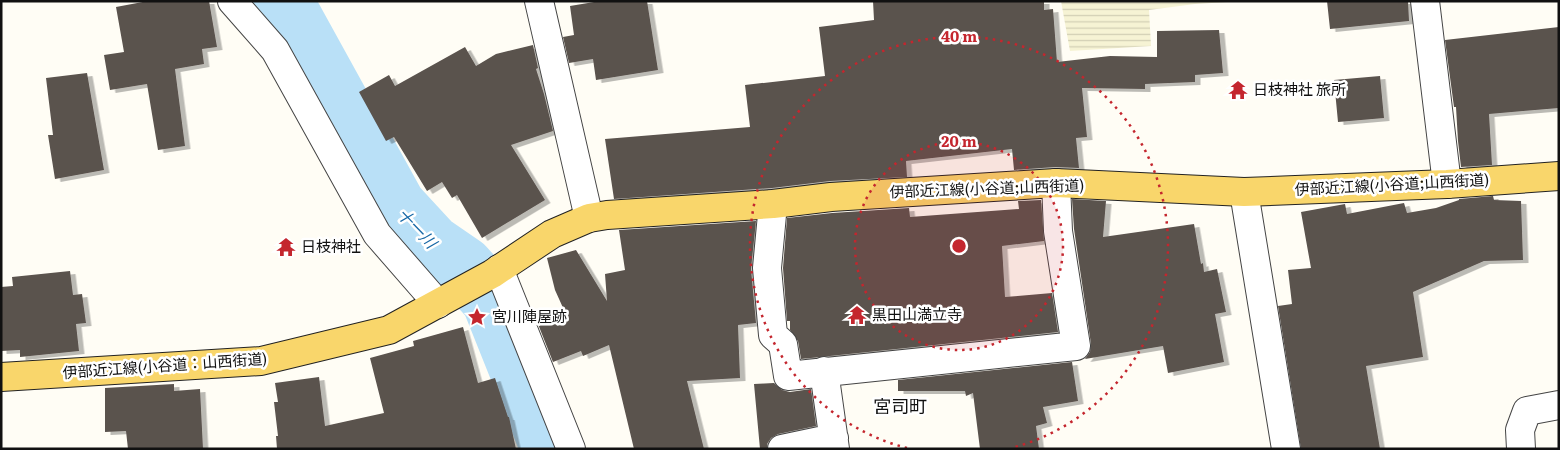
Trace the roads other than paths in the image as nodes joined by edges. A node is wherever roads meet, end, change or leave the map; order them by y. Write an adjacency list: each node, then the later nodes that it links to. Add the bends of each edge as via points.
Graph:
1 (232, 1): 11 (street, via 275,50 377,234)
2 (539, 1): 9 (street)
3 (1426, 1): 6 (street)
4 (1559, 176): 6 (main road, 伊部近江線(小谷道;山西街道))
5 (1056, 183): 7 (main road, 伊部近江線(小谷道;山西街道)); 8 (main road, 伊部近江線(小谷道;山西街道), via 831,197); 12 (street, via 1058,231 1076,346)
6 (1447, 184): 7 (main road, 伊部近江線(小谷道;山西街道))
7 (1244, 192): 18 (street)
8 (773, 204): 9 (main road, 伊部近江線(小谷道;山西街道)); 12 (street, via 766,268 773,335 783,344 788,376)
9 (588, 218): 10 (main road, 伊部近江線(小谷道;山西街道), via 552,234)
10 (496, 271): 11 (main road, 伊部近江線(小谷道：山西街道)); 16 (street)
11 (438, 304): 13 (main road, 伊部近江線(小谷道：山西街道), via 389,330 261,362)
12 (824, 371): 15 (street)
13 (1, 377)
14 (1559, 405): 19 (street, via 1527,411 1520,430)
15 (834, 444): 17 (street)
16 (571, 449)
17 (782, 449)
18 (1286, 449)
19 (1522, 449)

